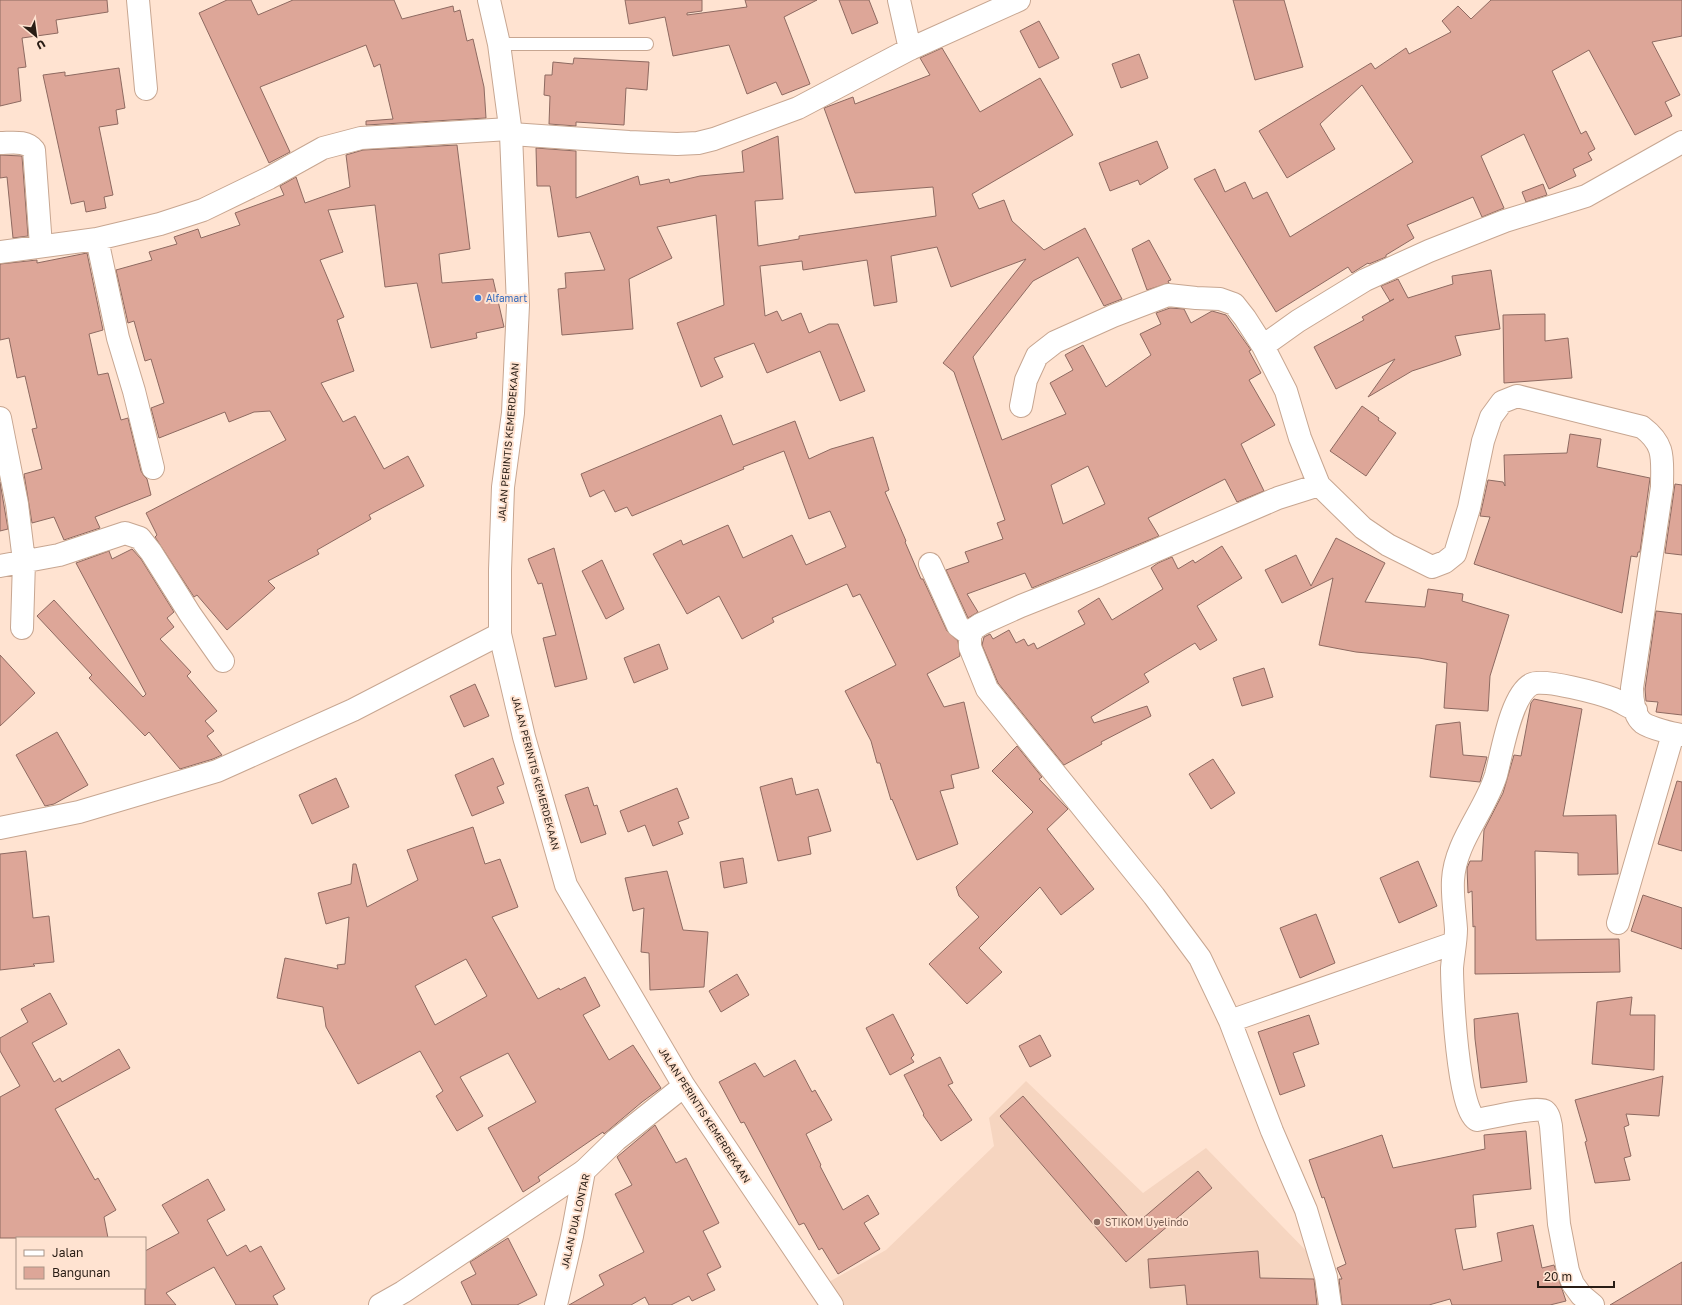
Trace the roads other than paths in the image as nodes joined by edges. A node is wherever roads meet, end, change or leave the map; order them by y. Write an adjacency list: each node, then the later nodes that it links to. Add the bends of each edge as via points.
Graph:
1 (138, 0): 8 (street)
2 (489, 0): 5 (street, JALAN PERINTIS KEMERDEKAAN)
3 (900, 0): 7 (street)
4 (1019, 0): 7 (street)
5 (499, 44): 6 (lane); 9 (street, JALAN PERINTIS KEMERDEKAAN)
6 (647, 44)
7 (910, 49): 9 (street, via 798,108 698,143 636,143)
8 (146, 89)
9 (510, 131): 12 (street, via 361,138 340,143 323,148 203,210 160,224); 24 (street, JALAN PERINTIS KEMERDEKAAN, via 518,304 513,413 502,487)
10 (1682, 142): 15 (street, via 1586,196 1505,221 1365,280)
11 (0, 143): 13 (street, via 29,144 34,150)
12 (97, 239): 13 (street); 18 (street, via 118,338)
13 (41, 246): 14 (street)
14 (0, 252)
15 (1263, 346): 16 (street, via 1234,304 1220,299 1168,295 1055,342 1037,356 1026,380); 19 (street, via 1286,391 1300,438)
16 (1021, 406)
17 (0, 418): 20 (street, via 17,504)
18 (153, 468)
19 (1319, 485): 25 (street, via 1278,498 1022,606 981,624); 27 (street, via 1363,528 1388,546 1432,567 1445,562 1455,554 1469,508 1483,441 1491,417 1502,402 1517,396 1642,427 1653,435 1663,453 1662,487 1632,688)
20 (24, 561): 22 (street); 23 (street); 26 (street, via 59,555 125,533 140,538)
21 (930, 564): 25 (street, via 958,626)
22 (0, 566)
23 (22, 628)
24 (500, 634): 29 (street, via 353,710 217,771 79,812); 33 (street, JALAN PERINTIS KEMERDEKAAN, via 524,737 566,885)
25 (970, 635): 32 (street, via 970,647 987,689 1154,896 1200,958)
26 (223, 661)
27 (1636, 710): 28 (street, via 1644,724); 31 (street, via 1613,699 1548,682 1532,684 1522,692 1507,726 1496,776 1459,852 1453,880 1456,930)
28 (1678, 734): 30 (street)
29 (0, 828)
30 (1618, 923)
31 (1454, 944): 32 (street); 39 (street, via 1452,969 1456,1034 1462,1090 1467,1106 1471,1116 1477,1120 1540,1109 1548,1115 1559,1224 1568,1271 1573,1284)
32 (1230, 1021): 38 (street, via 1272,1131 1306,1210 1326,1277)
33 (684, 1086): 34 (street, JALAN DUA LONTAR, via 616,1140); 37 (street, JALAN PERINTIS KEMERDEKAAN)
34 (584, 1171): 35 (street); 36 (street, JALAN DUA LONTAR)
35 (380, 1305)
36 (556, 1305)
37 (832, 1305)
38 (1330, 1305)
39 (1593, 1305)

